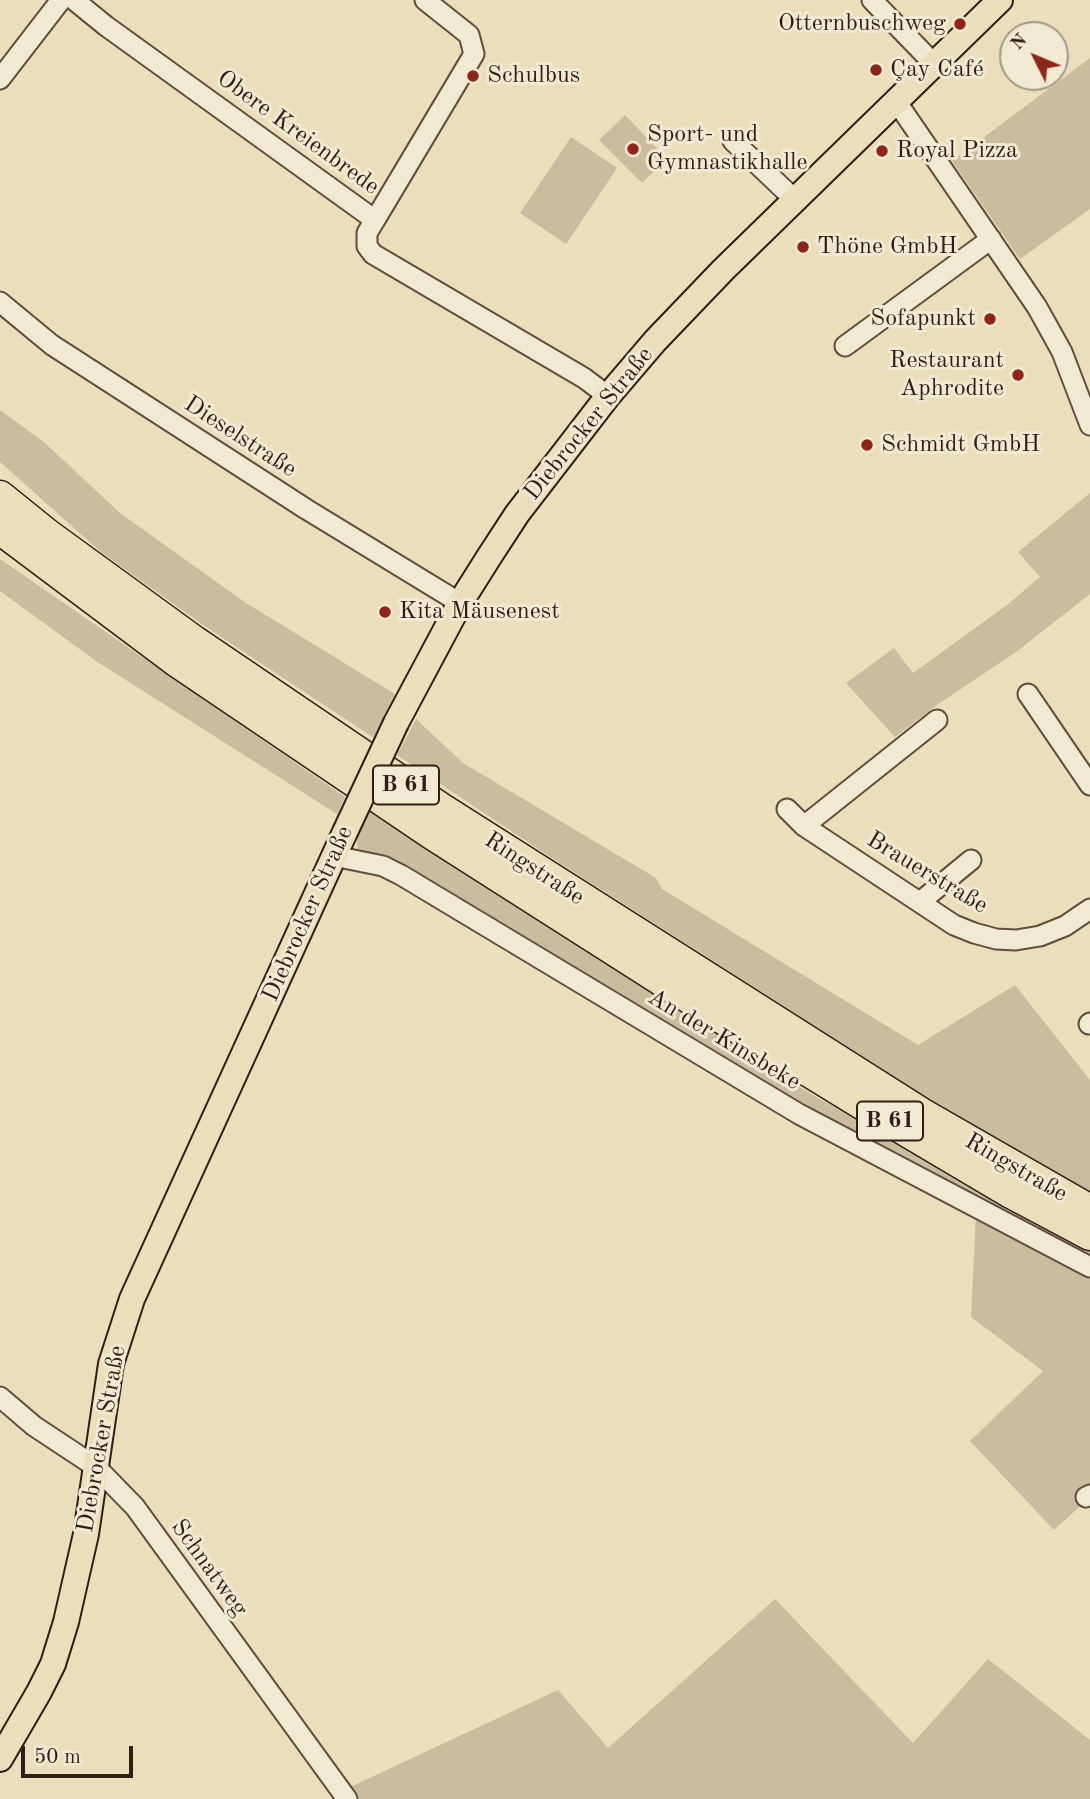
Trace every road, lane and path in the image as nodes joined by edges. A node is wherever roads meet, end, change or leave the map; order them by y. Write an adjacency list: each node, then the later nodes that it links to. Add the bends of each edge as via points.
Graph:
1 (61, 0): 7 (street)
2 (74, 0): 11 (street, Obere Kreienbrede)
3 (425, 0): 11 (street, via 469,35 474,54)
4 (872, 0): 6 (street)
5 (1000, 0): 6 (main road, Diebrocker Straße)
6 (934, 64): 8 (main road, Diebrocker Straße)
7 (0, 79)
8 (896, 101): 10 (main road, Diebrocker Straße); 12 (street)
9 (733, 141): 10 (street)
10 (794, 199): 15 (main road, Diebrocker Straße, via 673,321)
11 (375, 220): 15 (street, Obere Kreienbrede, via 367,233 367,246 373,254)
12 (991, 239): 14 (street); 16 (street, via 1062,352)
13 (0, 302): 19 (street, Dieselstraße, via 52,345)
14 (845, 346)
15 (608, 396): 19 (main road, Diebrocker Straße, via 517,513)
16 (1090, 425)
17 (0, 496): 29 (highway, Ringstraße / B 61, via 194,641 442,809 921,1113)
18 (0, 529): 30 (highway, Ringstraße / B 61, via 176,661 432,834 878,1114)
19 (460, 603): 25 (main road, Diebrocker Straße, bridge, via 396,723)
20 (1027, 694): 22 (street)
21 (937, 720): 24 (street)
22 (1090, 785)
23 (787, 809): 24 (street, Brauerstraße)
24 (804, 826): 27 (street, Brauerstraße)
25 (334, 856): 31 (street, An der Kinsbeke, via 383,866 401,875 799,1114); 33 (main road, Diebrocker Straße, via 132,1299 111,1364)
26 (971, 860): 27 (street)
27 (920, 902): 28 (street, Brauerstraße, via 974,933 1016,940 1065,926)
28 (1090, 909)
29 (1090, 1210)
30 (1090, 1235)
31 (1090, 1267)
32 (0, 1397): 33 (street, Schnatweg)
33 (96, 1467): 34 (main road, Diebrocker Straße, via 75,1589 53,1664); 35 (street, Schnatweg, via 135,1507)
34 (0, 1759)
35 (347, 1799)

